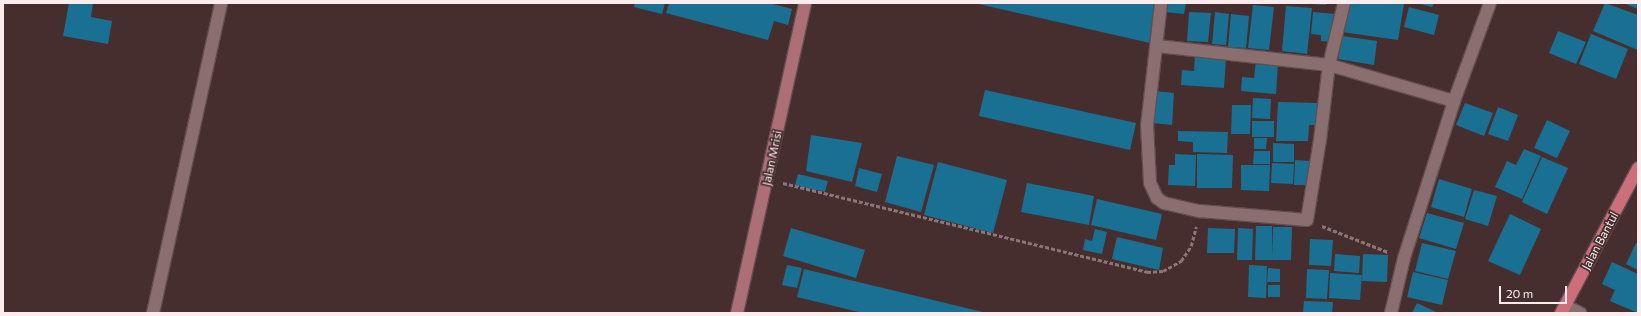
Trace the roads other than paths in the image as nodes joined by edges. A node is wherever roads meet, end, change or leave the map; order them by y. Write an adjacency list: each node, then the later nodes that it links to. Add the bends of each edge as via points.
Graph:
1 (221, 3): 11 (street)
2 (805, 3): 12 (street, Jalan Mrisi)
3 (1161, 3): 6 (street)
4 (1344, 3): 7 (street)
5 (1490, 3): 8 (street)
6 (1157, 46): 7 (street); 7 (street, via 1147,125 1150,183 1157,198 1164,203 1200,211 1307,220)
7 (1329, 65): 8 (street)
8 (1454, 101): 13 (street, via 1404,258)
9 (1638, 168): 10 (main road, Jalan Bantul)
10 (1563, 309): 14 (street)
11 (153, 313)
12 (737, 313)
13 (1391, 313)
14 (1580, 313)

